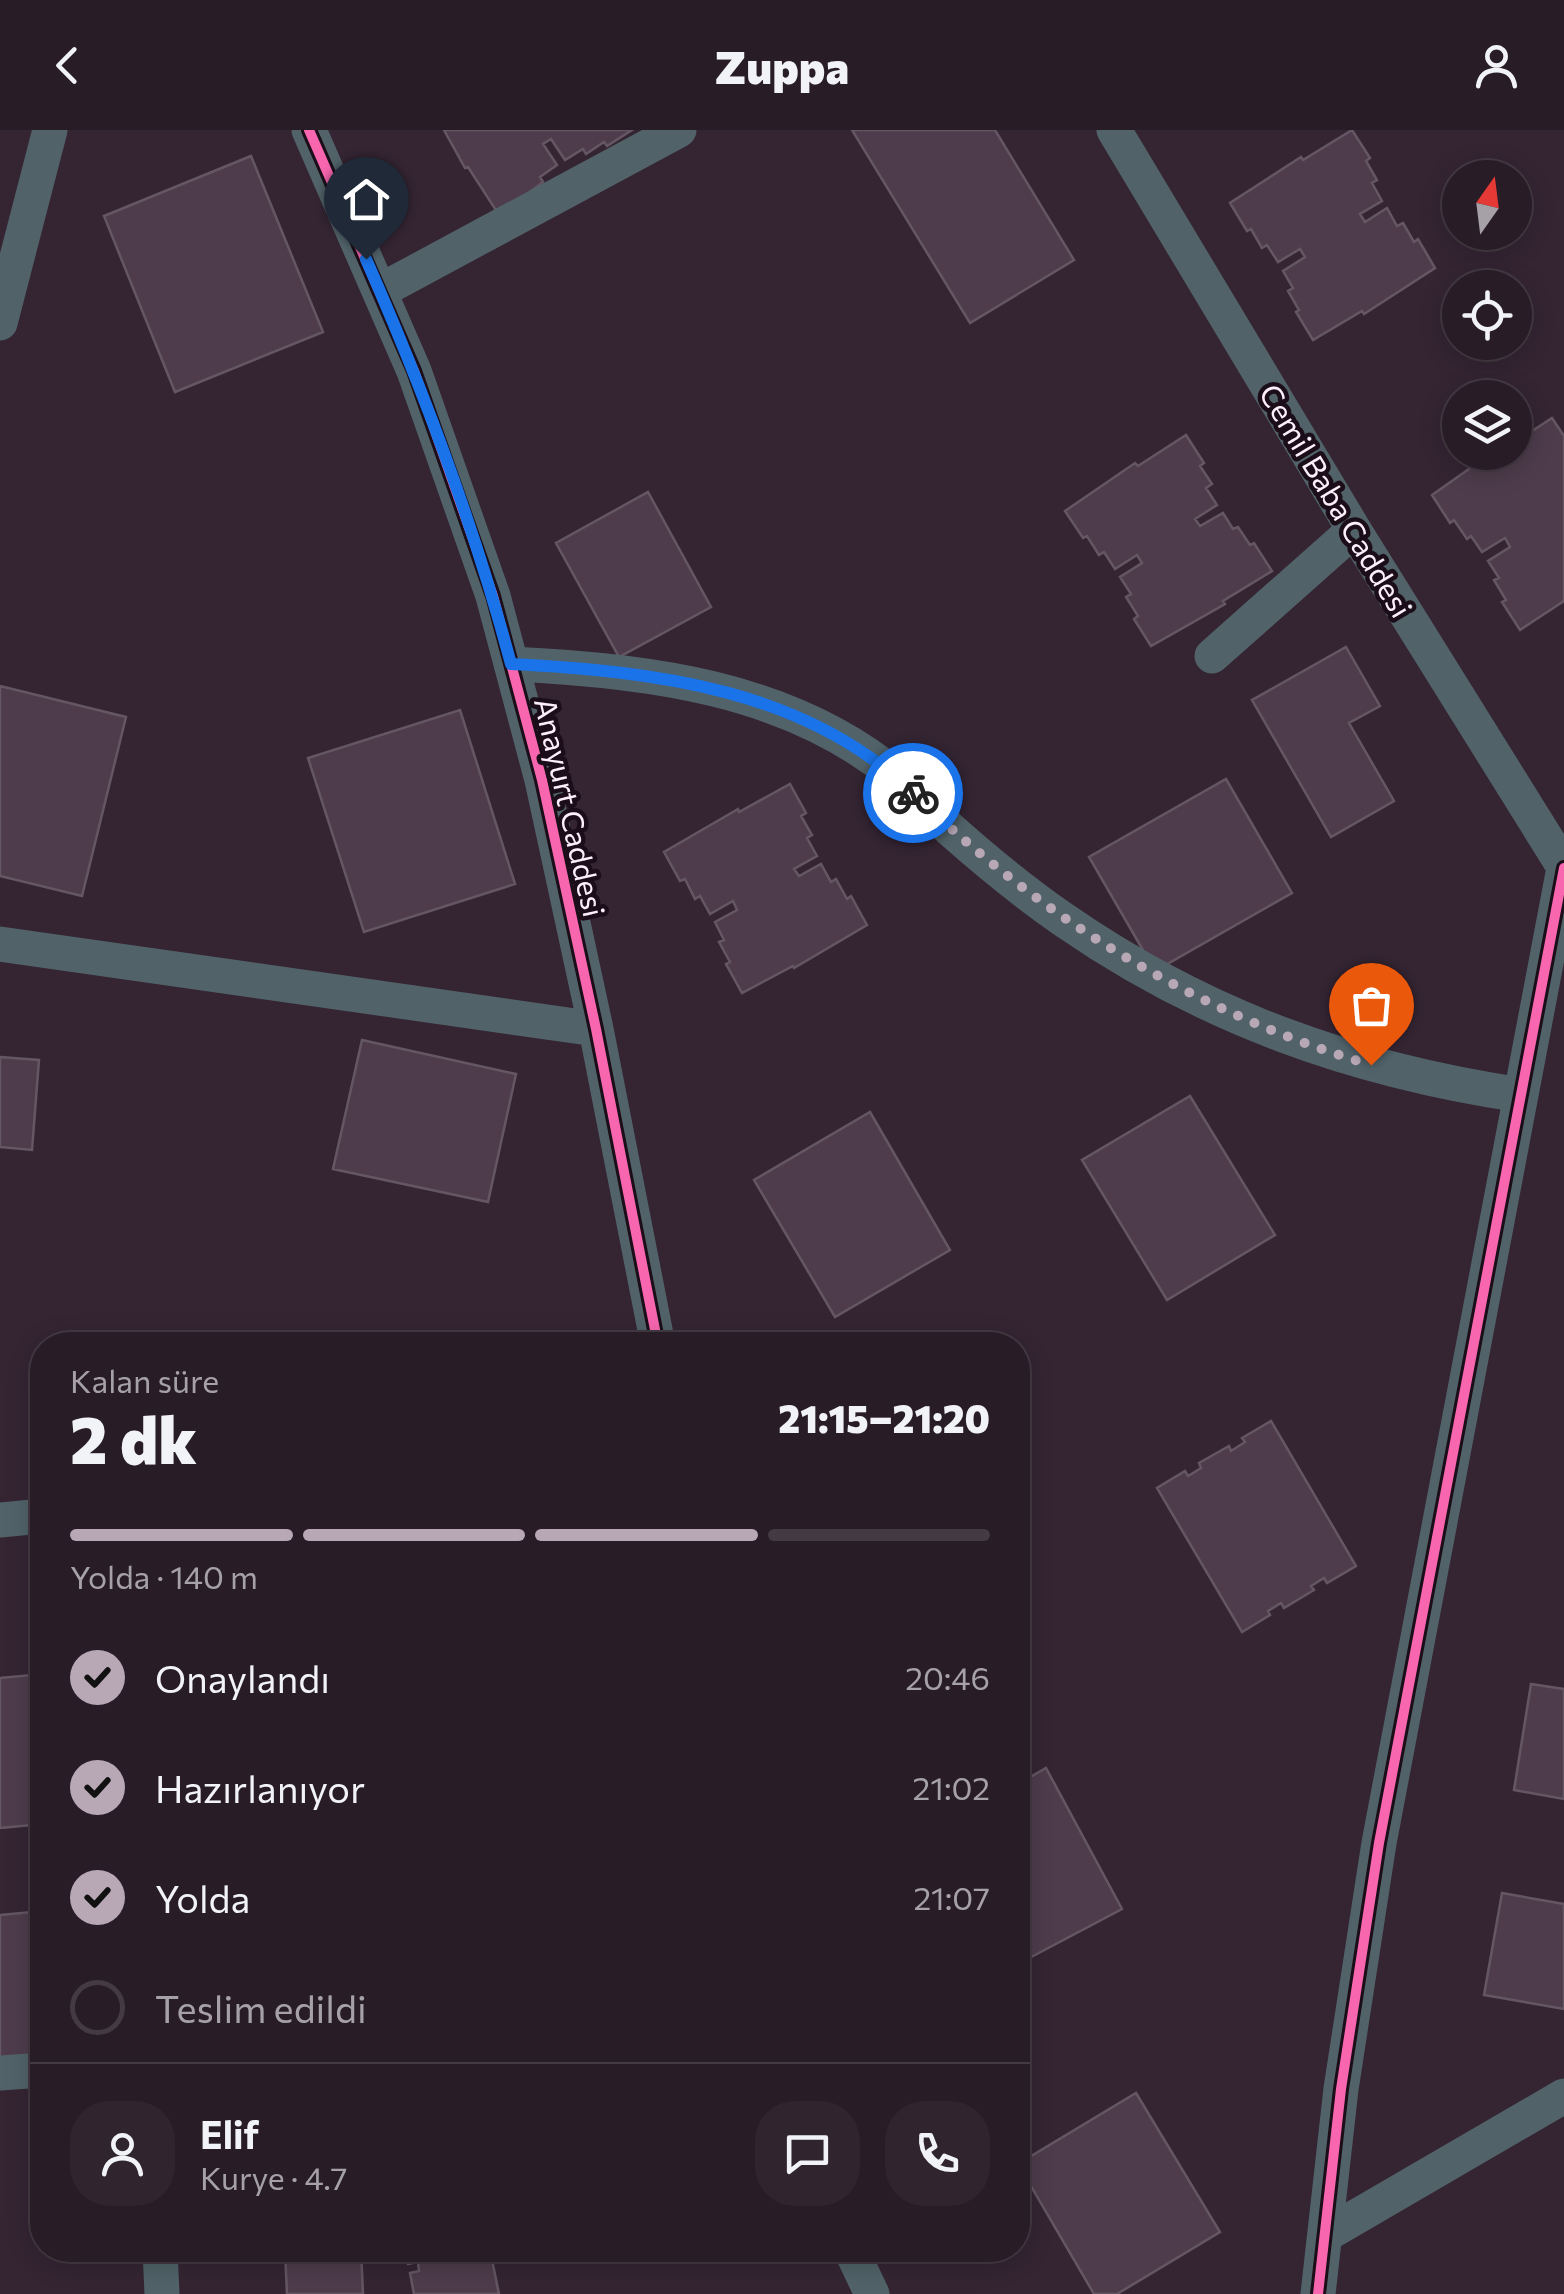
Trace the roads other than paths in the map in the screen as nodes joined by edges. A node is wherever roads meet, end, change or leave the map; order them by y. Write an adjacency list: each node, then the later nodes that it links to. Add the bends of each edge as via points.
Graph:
1 (50, 130): 6 (street)
2 (309, 130): 5 (street, Anayurt Caddesi)
3 (679, 130): 5 (street)
4 (1114, 130): 7 (street, Cemil Baba Caddesi)
5 (380, 292): 9 (street, Anayurt Caddesi, via 456,483)
6 (0, 323)
7 (1354, 530): 8 (street); 10 (street, Cemil Baba Caddesi)
8 (1212, 656)
9 (511, 664): 12 (street, Anayurt Caddesi); 13 (street, via 653,676 779,708 820,726 897,777 1065,921 1198,998 1331,1054)
10 (1564, 868): 13 (street)
11 (0, 944): 12 (street)
12 (596, 1029): 14 (street, Anayurt Caddesi)
13 (1520, 1095): 20 (street, via 1376,1860)
14 (655, 1332)
15 (30, 1517): 16 (street)
16 (0, 1520)
17 (30, 2071): 18 (street)
18 (0, 2073)
19 (1564, 2096): 20 (street)
20 (1325, 2234): 25 (street)
21 (161, 2262): 23 (street)
22 (857, 2262): 24 (street)
23 (162, 2294)
24 (872, 2294)
25 (1318, 2294)

